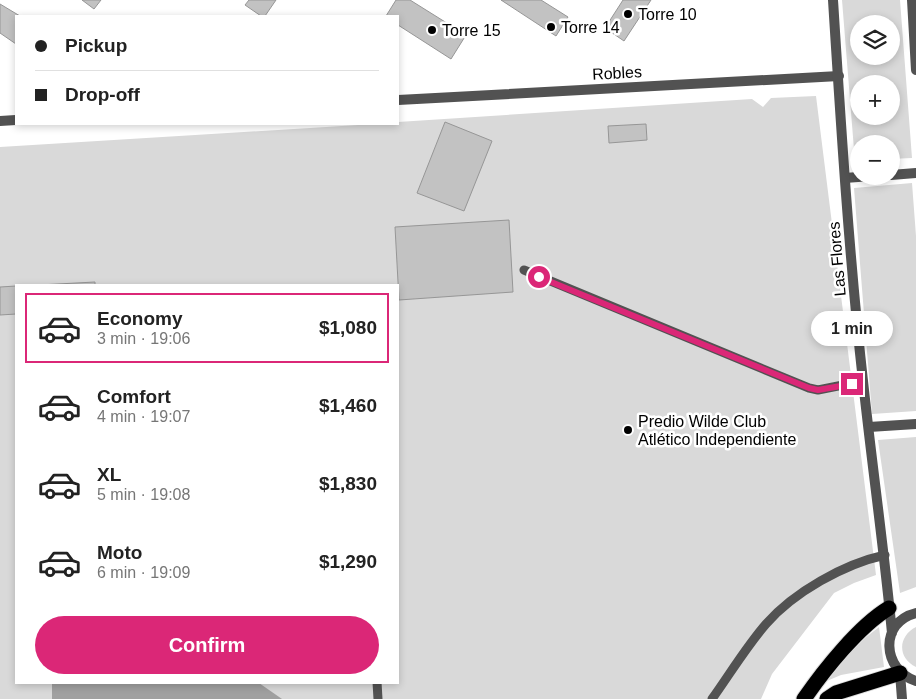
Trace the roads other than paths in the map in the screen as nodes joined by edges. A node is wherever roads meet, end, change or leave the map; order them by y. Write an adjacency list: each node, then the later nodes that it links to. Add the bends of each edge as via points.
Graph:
1 (833, 0): 4 (street, Las Flores)
2 (912, 0): 3 (street)
3 (916, 70)
4 (839, 76): 5 (street, Robles); 10 (street, Las Flores)
5 (399, 100)
6 (15, 120): 7 (street)
7 (0, 122)
8 (916, 173): 9 (street)
9 (900, 174)
10 (845, 178): 11 (street); 13 (street, Las Flores)
11 (850, 178)
12 (524, 270): 13 (lane, via 809,388 818,390)
13 (863, 381): 15 (street, Las Flores)
14 (916, 424): 15 (street)
15 (869, 427): 16 (street, Las Flores)
16 (885, 555): 17 (street, Las Flores); 24 (lane, via 864,559 790,600 766,624)
17 (889, 608): 19 (street, Las Flores); 25 (highway, via 868,624)
18 (916, 612): 19 (street, via 902,619)
19 (892, 634): 20 (street, Las Flores, via 890,655)
20 (900, 672): 21 (street); 26 (highway, via 836,693); 27 (street)
21 (916, 681)
22 (377, 684): 23 (lane)
23 (378, 699)
24 (712, 699)
25 (804, 699)
26 (827, 699)
27 (902, 699)

